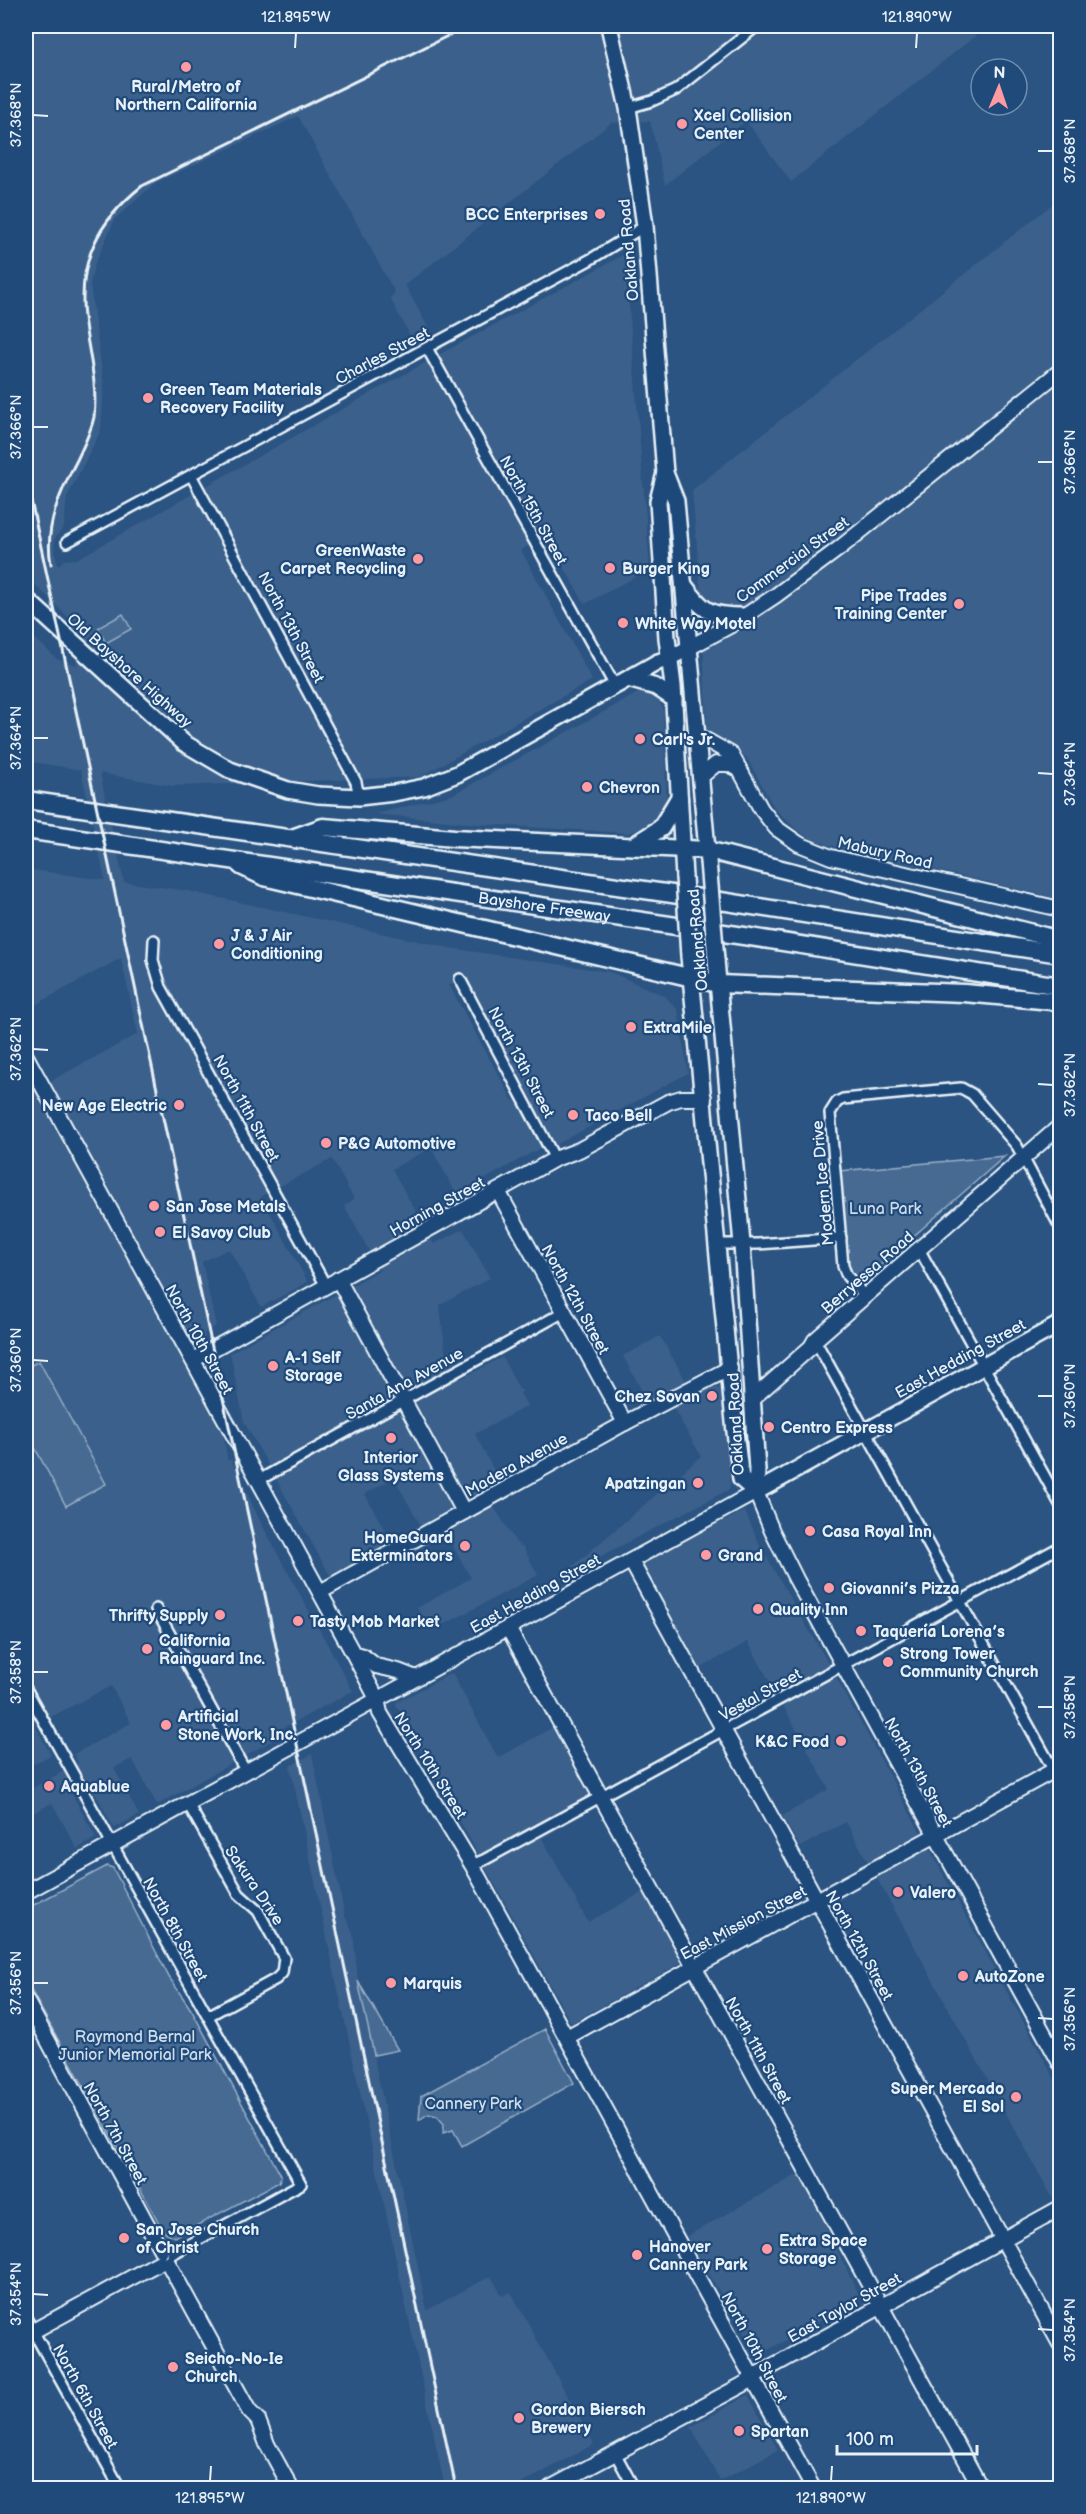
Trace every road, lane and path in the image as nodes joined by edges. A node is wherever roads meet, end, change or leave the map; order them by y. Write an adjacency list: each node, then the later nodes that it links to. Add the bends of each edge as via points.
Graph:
1 (609, 26): 3 (main road, Oakland Road)
2 (758, 26): 3 (street, via 676,90)
3 (628, 108): 4 (main road, Oakland Road)
4 (645, 226): 5 (street, Charles Street); 7 (main road, Oakland Road)
5 (428, 348): 8 (street, Charles Street); 15 (street, North 15th Street)
6 (1060, 372): 12 (main road, Commercial Street, via 841,547)
7 (665, 473): 10 (main road, Oakland Road, via 676,501); 14 (main road, Oakland Road, via 658,501)
8 (191, 475): 9 (street, Charles Street); 21 (street, North 13th Street, via 356,782)
9 (67, 542)
10 (683, 584): 12 (main road, via 708,612); 13 (main road, Oakland Road)
11 (26, 599): 21 (main road, Old Bayshore Highway, via 184,743 230,770 288,790)
12 (742, 616): 13 (main road, Commercial Street)
13 (689, 647): 14 (main road, Commercial Street); 17 (main road, Oakland Road)
14 (670, 658): 15 (main road, Commercial Street); 16 (main road, Oakland Road)
15 (621, 683): 16 (main road, via 656,687); 20 (main road, Commercial Street, via 486,759)
16 (674, 699): 22 (main road, Oakland Road)
17 (697, 735): 18 (main road, Mabury Road, via 731,754); 19 (main road, Oakland Road)
18 (739, 769): 19 (main road, via 716,764); 30 (main road, Mabury Road, via 776,828 799,844 831,857)
19 (702, 776): 28 (main road, Oakland Road)
20 (424, 787): 21 (main road, Old Bayshore Highway)
21 (359, 797)
22 (679, 798): 26 (highway, via 661,828); 27 (main road, Oakland Road)
23 (26, 800): 25 (highway, Bayshore Freeway)
24 (26, 830): 29 (highway, Bayshore Freeway)
25 (291, 838): 26 (highway, via 323,827); 33 (highway, Bayshore Freeway)
26 (633, 846): 27 (highway)
27 (683, 854): 28 (highway); 34 (main road, Oakland Road, bridge)
28 (708, 856): 32 (highway); 36 (main road, Oakland Road, bridge)
29 (226, 859): 34 (highway, via 264,878); 37 (highway, Bayshore Freeway)
30 (1060, 909)
31 (154, 940): 50 (street, North 11th Street, via 153,960 161,987)
32 (1060, 940)
33 (1060, 954)
34 (693, 979): 36 (highway); 40 (main road, Oakland Road)
35 (460, 980): 43 (street, North 13th Street)
36 (718, 984): 38 (highway, via 964,993 1052,1001); 48 (main road, Oakland Road)
37 (1060, 986)
38 (1060, 997)
39 (26, 1056): 55 (main road, North 10th Street)
40 (704, 1098): 43 (main road, Horning Street, via 668,1102); 47 (main road, Oakland Road)
41 (1060, 1126): 42 (main road, Berryessa Road)
42 (1024, 1158): 45 (street); 46 (street, Modern Ice Drive, via 972,1094 961,1088 843,1099 830,1113); 49 (main road, Berryessa Road)
43 (555, 1159): 44 (main road, Horning Street)
44 (498, 1191): 50 (main road, Horning Street); 52 (main road, North 12th Street)
45 (1060, 1227)
46 (841, 1238): 48 (street); 51 (street, Modern Ice Drive, via 843,1266)
47 (718, 1244): 48 (street); 57 (main road, Oakland Road)
48 (742, 1244): 58 (main road, Oakland Road)
49 (919, 1249): 51 (main road, Berryessa Road); 56 (street)
50 (332, 1283): 55 (main road, Horning Street); 59 (main road, North 11th Street)
51 (865, 1296): 54 (main road, Berryessa Road)
52 (564, 1312): 59 (street, Santa Ana Avenue); 60 (main road, North 12th Street)
53 (1060, 1324): 56 (main road, East Hedding Street)
54 (815, 1340): 58 (main road, Berryessa Road); 61 (street)
55 (193, 1360): 62 (main road, North 10th Street)
56 (984, 1366): 61 (main road, East Hedding Street); 64 (street)
57 (730, 1368): 60 (main road, Madera Avenue); 63 (main road, Oakland Road, via 741,1479)
58 (753, 1399): 63 (main road, Oakland Road)
59 (402, 1400): 62 (street, Santa Ana Avenue); 65 (main road, North 11th Street)
60 (625, 1423): 65 (main road, Madera Avenue)
61 (866, 1430): 63 (main road, East Hedding Street); 69 (street)
62 (259, 1480): 68 (main road, North 10th Street)
63 (756, 1492): 67 (main road, East Hedding Street); 73 (main road, North 13th Street)
64 (1060, 1504)
65 (464, 1512): 68 (main road, Madera Avenue)
66 (1060, 1547): 69 (street, Vestal Street)
67 (631, 1561): 71 (main road, East Hedding Street); 77 (main road, North 12th Street)
68 (320, 1592): 72 (main road, North 10th Street)
69 (960, 1601): 73 (street, Vestal Street); 79 (street)
70 (156, 1609): 78 (street)
71 (508, 1628): 74 (main road, East Hedding Street); 80 (main road, North 11th Street)
72 (353, 1653): 74 (main road, via 376,1666); 76 (main road, North 10th Street)
73 (842, 1666): 77 (street, Vestal Street); 82 (main road, North 13th Street)
74 (416, 1678): 76 (main road, East Hedding Street)
75 (26, 1689): 83 (street, North 8th Street)
76 (377, 1699): 78 (main road, East Hedding Street); 84 (main road, North 10th Street, via 380,1713)
77 (724, 1730): 80 (street, Vestal Street); 86 (main road, North 12th Street)
78 (246, 1772): 81 (main road, East Hedding Street)
79 (1058, 1773): 82 (main road, East Mission Street)
80 (601, 1796): 84 (street, Vestal Street); 87 (main road, North 11th Street)
81 (188, 1804): 83 (main road, East Hedding Street); 89 (street, Sakura Drive, via 239,1894 258,1911 284,1958 282,1973 276,1979)
82 (935, 1836): 86 (main road, East Mission Street); 91 (main road, North 13th Street)
83 (112, 1846): 85 (main road, East Hedding Street); 89 (street, North 8th Street)
84 (472, 1865): 90 (main road, North 10th Street)
85 (26, 1892)
86 (818, 1901): 87 (main road, East Mission Street); 93 (main road, North 12th Street)
87 (694, 1968): 90 (main road, East Mission Street); 95 (main road, North 11th Street)
88 (26, 2000): 94 (main road, North 7th Street)
89 (208, 2016): 94 (street, North 8th Street, via 301,2184)
90 (567, 2037): 99 (main road, North 10th Street)
91 (1060, 2064)
92 (1060, 2208): 93 (main road, East Taylor Street)
93 (1003, 2239): 95 (main road, East Taylor Street); 98 (main road, North 12th Street)
94 (165, 2257): 97 (main road); 102 (main road, North 7th Street, via 249,2411 258,2420)
95 (880, 2306): 99 (main road, East Taylor Street); 106 (main road, North 11th Street)
96 (26, 2318): 97 (street, North 6th Street)
97 (29, 2333): 101 (street, North 6th Street)
98 (1060, 2344)
99 (753, 2378): 100 (main road, East Taylor Street); 105 (main road, North 10th Street)
100 (615, 2453): 103 (main road, East Taylor Street); 104 (street)
101 (120, 2488)
102 (291, 2488)
103 (549, 2488)
104 (634, 2488)
105 (813, 2488)
106 (981, 2488)

